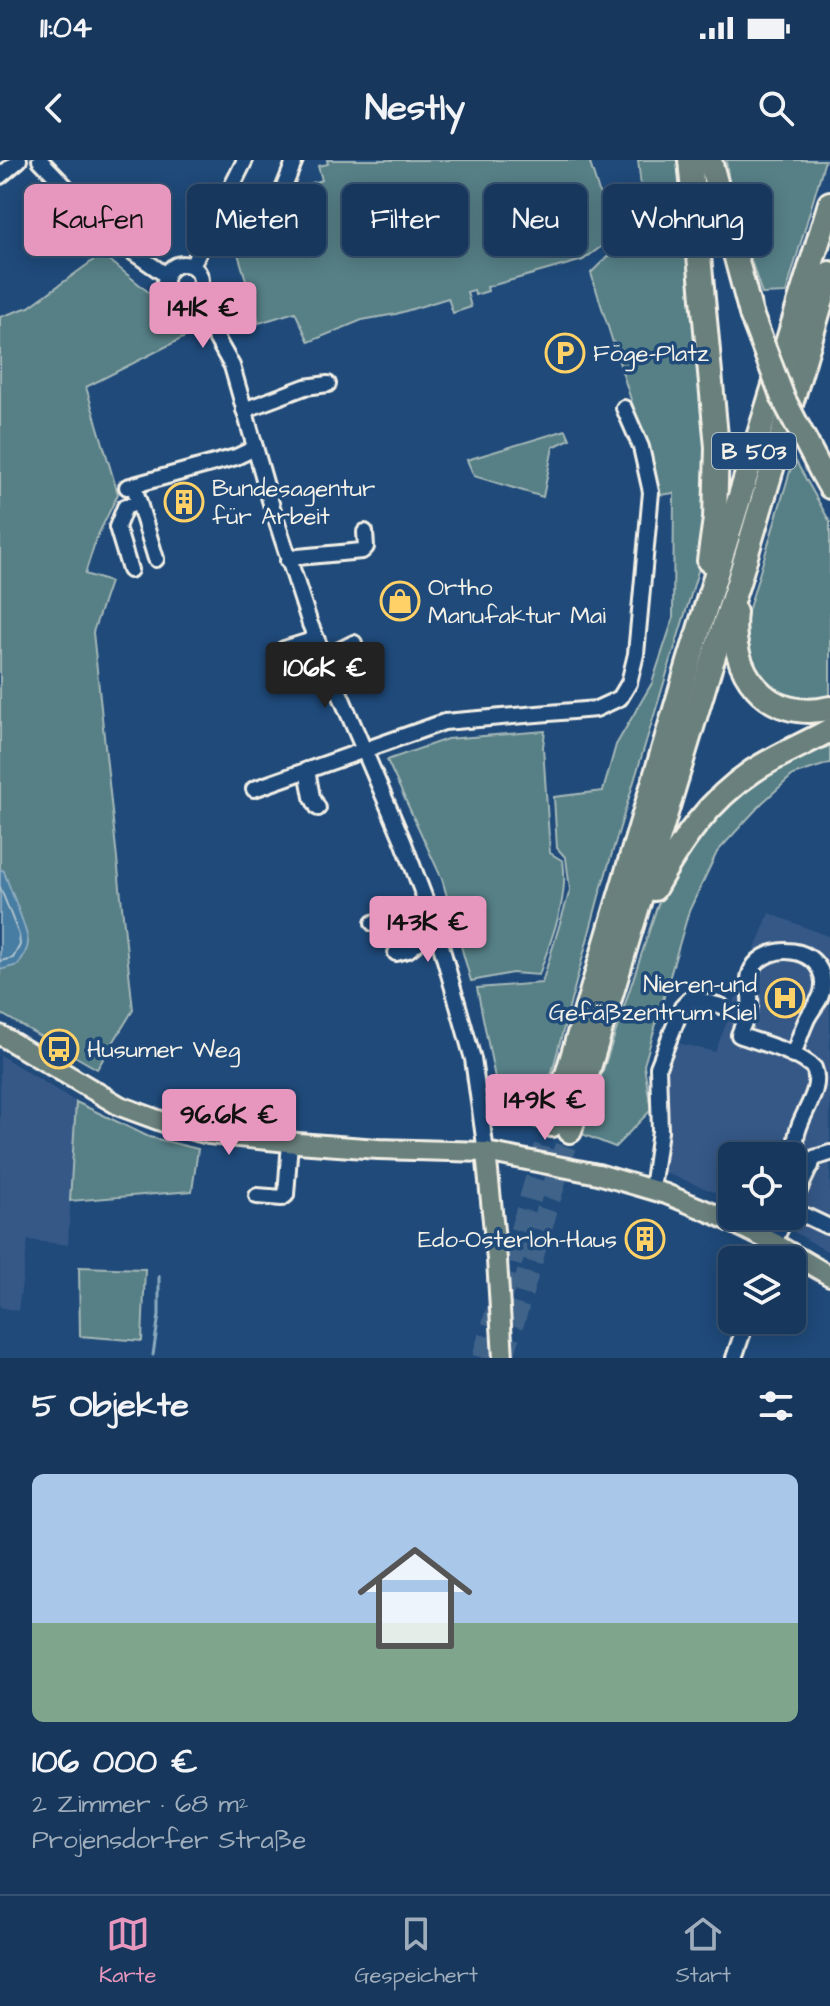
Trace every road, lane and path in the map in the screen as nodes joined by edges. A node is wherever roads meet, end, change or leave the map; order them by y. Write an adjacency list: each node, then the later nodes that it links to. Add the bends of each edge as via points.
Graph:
1 (19, 160): 7 (street)
2 (40, 160): 12 (street, via 121,244)
3 (245, 160): 10 (street)
4 (295, 160): 8 (street)
5 (690, 160): 29 (highway, via 717,447 712,546)
6 (710, 160): 18 (highway, bridge, via 751,314 783,398)
7 (0, 176)
8 (285, 184)
9 (830, 203): 29 (highway, B 503)
10 (192, 266): 12 (street, via 177,264); 13 (street, via 201,277)
11 (830, 273): 24 (highway, B 503)
12 (166, 275): 13 (street, via 172,296)
13 (193, 297): 16 (street, via 232,366)
14 (328, 384): 16 (street)
15 (624, 408): 34 (street, via 641,447 651,492 636,654 620,698 596,709 444,722)
16 (244, 410): 17 (street)
17 (255, 448): 19 (street, via 131,486); 22 (street)
18 (825, 479)
19 (139, 502): 21 (street); 23 (street, via 125,507 117,527)
20 (365, 532): 22 (street, via 362,551)
21 (156, 559)
22 (288, 561): 25 (street)
23 (130, 570)
24 (738, 583): 30 (highway, via 735,647 746,676 777,703 802,711); 40 (highway, B 503)
25 (316, 639): 27 (street); 28 (street)
26 (354, 643): 28 (street)
27 (284, 649)
28 (324, 658): 34 (street)
29 (689, 662): 40 (highway, B 503, via 561,1128)
30 (830, 708)
31 (830, 730): 33 (highway)
32 (830, 738): 33 (highway)
33 (804, 745): 40 (highway, via 754,771 705,812)
34 (363, 750): 35 (street); 38 (street)
35 (307, 770): 36 (street); 37 (street)
36 (254, 789)
37 (318, 808)
38 (429, 908): 39 (street); 41 (street)
39 (373, 923)
40 (633, 925)
41 (436, 928): 42 (street); 47 (street, via 473,1059)
42 (396, 953)
43 (721, 1006): 51 (street, via 691,998 662,1054)
44 (0, 1035): 46 (main road, via 144,1115 209,1134)
45 (793, 1056): 45 (street, via 739,1035 750,1007 750,974 775,952 805,955 822,976 822,994); 49 (street, via 811,1065 816,1074 795,1139 798,1153)
46 (290, 1142): 47 (main road); 52 (street, via 286,1195)
47 (486, 1152): 51 (main road); 59 (main road)
48 (830, 1153): 49 (street, via 814,1158)
49 (811, 1166): 50 (street)
50 (806, 1176)
51 (652, 1189): 55 (main road, via 717,1215)
52 (257, 1196)
53 (806, 1216): 54 (street)
54 (827, 1226)
55 (763, 1246)
56 (806, 1266): 57 (main road)
57 (830, 1276)
58 (742, 1334): 60 (street)
59 (503, 1358)
60 (734, 1358)

